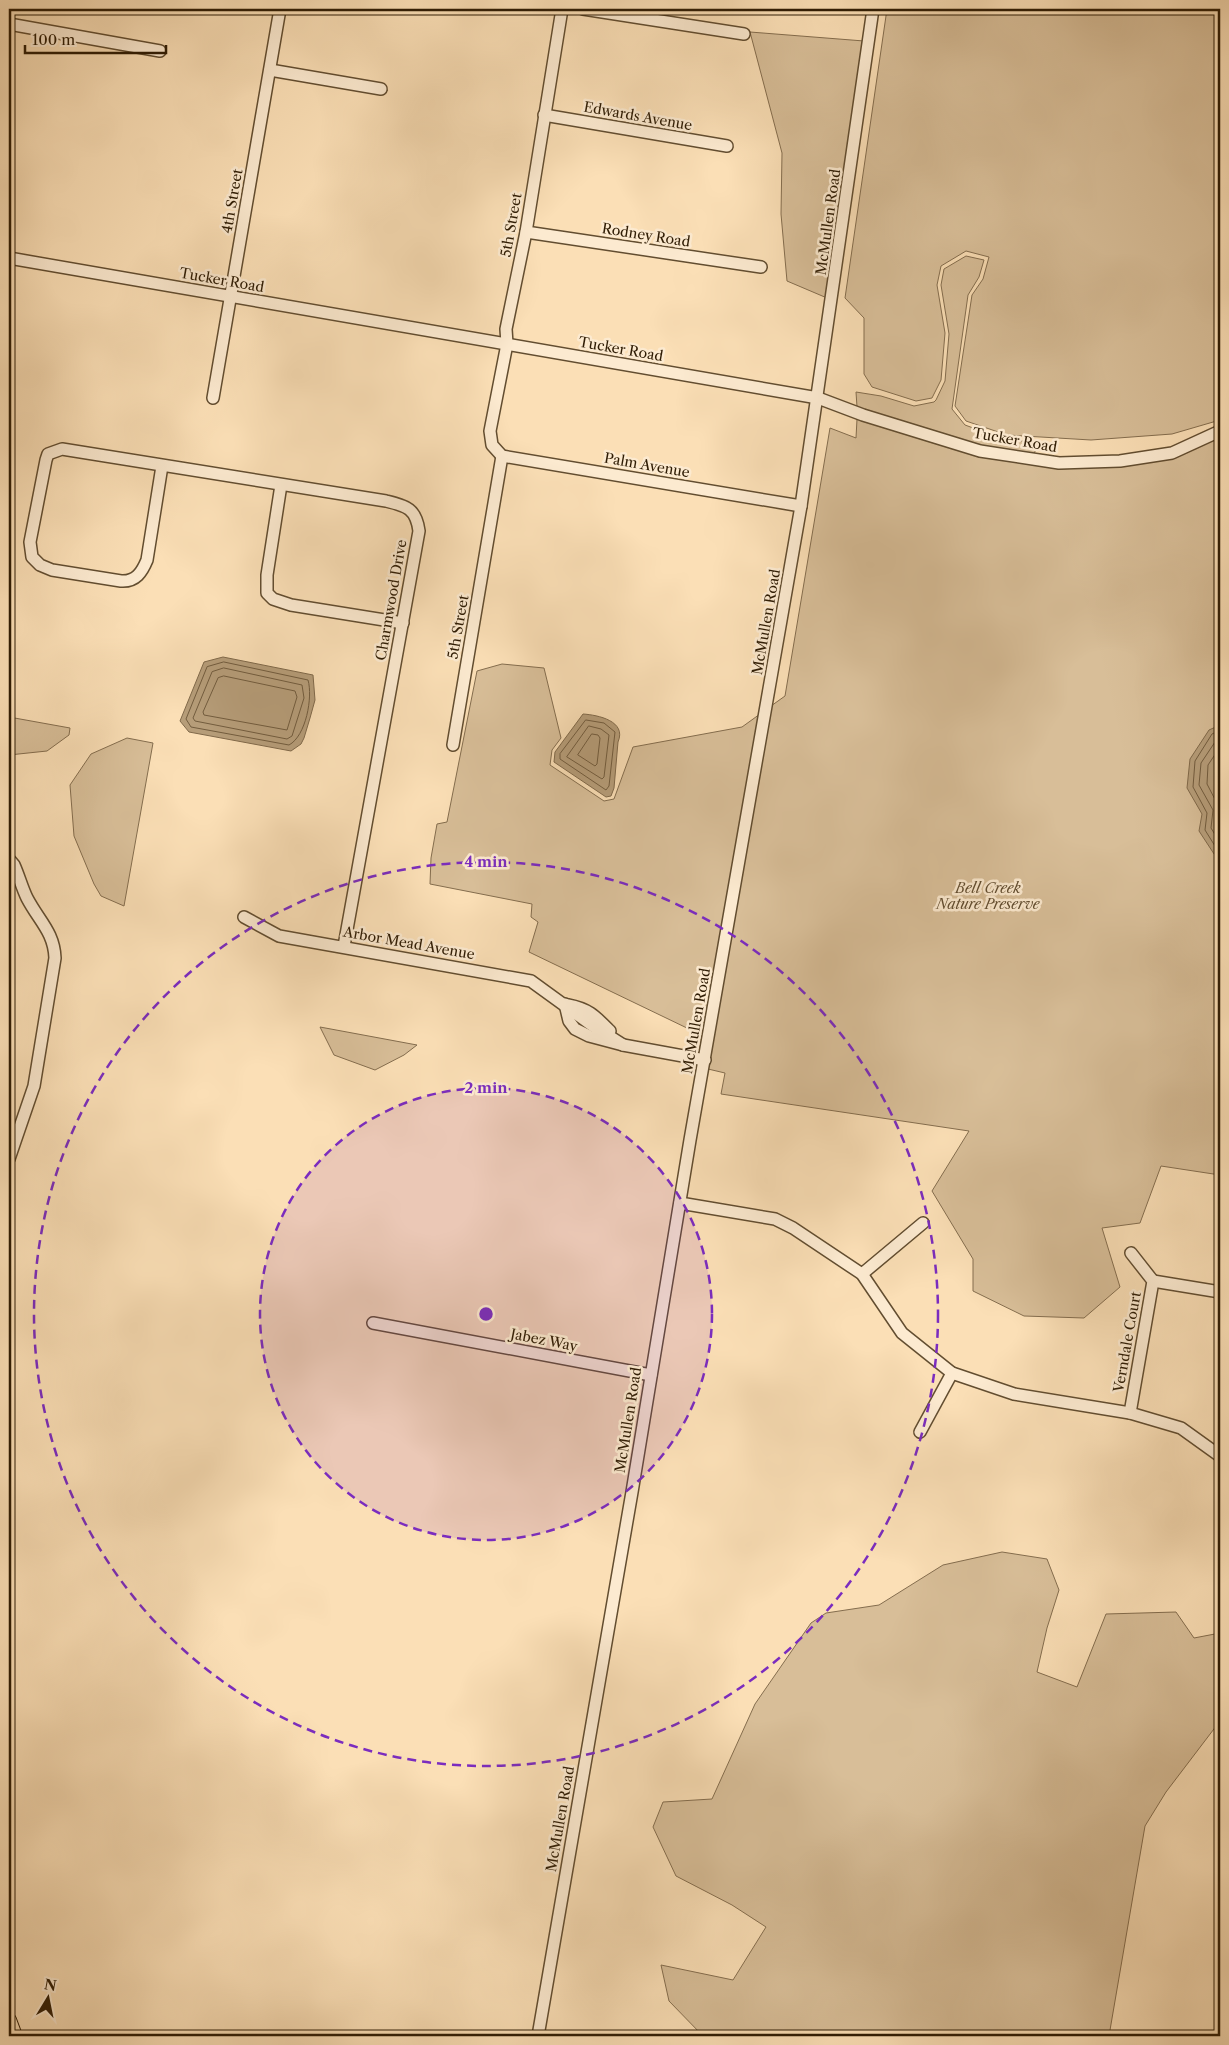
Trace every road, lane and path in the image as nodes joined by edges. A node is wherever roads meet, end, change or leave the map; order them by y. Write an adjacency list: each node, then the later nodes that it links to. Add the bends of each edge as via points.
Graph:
1 (280, 9): 8 (street, 4th Street)
2 (562, 9): 10 (street, 5th Street)
3 (583, 9): 6 (street)
4 (873, 9): 18 (street, McMullen Road)
5 (9, 24): 7 (street)
6 (744, 34)
7 (160, 51)
8 (270, 70): 9 (street); 15 (street, 4th Street)
9 (381, 89)
10 (544, 115): 11 (street, Edwards Avenue); 12 (street, 5th Street)
11 (727, 146)
12 (526, 232): 14 (street, Rodney Road); 16 (street, 5th Street, via 506,330)
13 (9, 258): 15 (street, Tucker Road)
14 (761, 267)
15 (230, 297): 16 (street, Tucker Road); 17 (street, 4th Street)
16 (507, 344): 18 (street, Tucker Road); 20 (street, 5th Street, via 490,431 492,445)
17 (213, 398)
18 (818, 398): 19 (street, Tucker Road, via 980,451 1059,463 1120,461 1172,453); 23 (street, McMullen Road)
19 (1220, 431)
20 (502, 456): 23 (street, Palm Avenue); 25 (street, 5th Street)
21 (162, 466): 21 (street, Charmwood Drive, via 70,448 48,454 30,542 32,556 40,565 52,570 121,581 137,577 147,560); 22 (street, Charmwood Drive)
22 (281, 485): 24 (street, Charmwood Drive, via 409,508 415,515 419,531); 24 (street, via 266,575 267,593 273,599 291,605)
23 (801, 506): 31 (street, McMullen Road)
24 (403, 623): 28 (street, Charmwood Drive)
25 (453, 745)
26 (9, 859): 32 (street, via 34,910 51,934 55,958 34,1086)
27 (244, 917): 28 (street, Arbor Mead Avenue, via 279,936)
28 (344, 946): 29 (street, Arbor Mead Avenue, via 520,977 538,984)
29 (565, 1004): 30 (street, Arbor Mead Avenue, via 583,1008 596,1016); 30 (street, via 575,1029)
30 (623, 1045): 31 (street)
31 (705, 1060): 33 (street, McMullen Road)
32 (9, 1159)
33 (680, 1203): 36 (street, via 776,1219); 41 (street, McMullen Road)
34 (923, 1223): 36 (street)
35 (1131, 1253): 37 (street, Verndale Court)
36 (862, 1274): 40 (street, via 902,1333)
37 (1153, 1281): 38 (street); 42 (street, Verndale Court)
38 (1220, 1292)
39 (373, 1323): 41 (street, Jabez Way)
40 (952, 1373): 42 (street, via 1014,1394); 43 (street)
41 (651, 1375): 47 (street, McMullen Road)
42 (1130, 1413): 44 (street, via 1181,1428)
43 (920, 1432)
44 (1220, 1456)
45 (9, 2020): 46 (main road)
46 (15, 2036)
47 (538, 2036)

